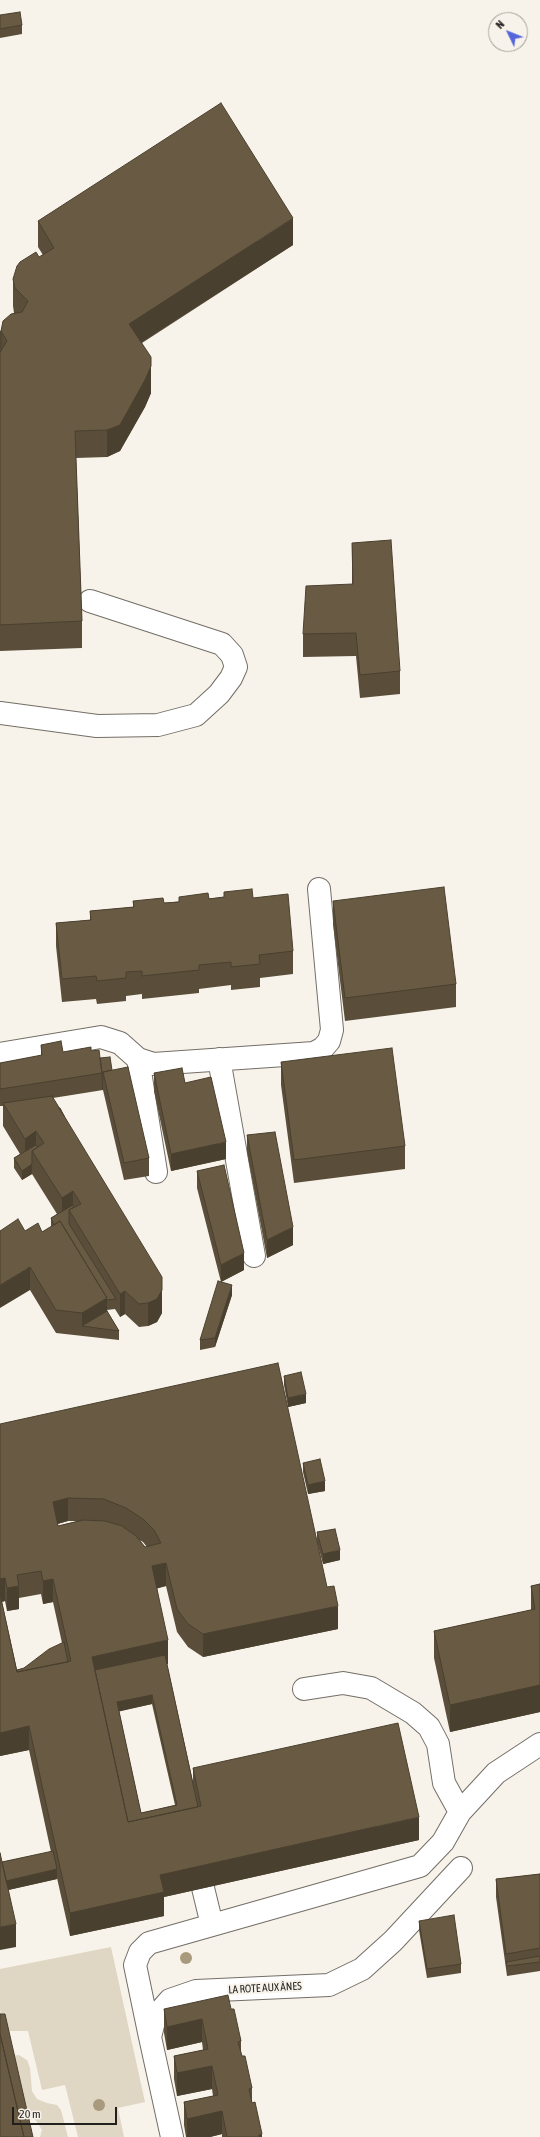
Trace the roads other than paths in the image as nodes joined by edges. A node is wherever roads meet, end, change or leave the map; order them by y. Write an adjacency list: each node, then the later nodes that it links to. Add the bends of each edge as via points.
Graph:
1 (90, 601): 2 (street, via 222,644 232,655 236,667 231,678 219,694 196,715 158,725 97,726)
2 (0, 713)
3 (319, 889): 6 (street, via 332,1030 329,1041 314,1053)
4 (0, 1054): 5 (street, via 102,1037 120,1043)
5 (138, 1059): 6 (street, via 153,1064); 7 (street)
6 (219, 1059): 8 (street)
7 (156, 1172)
8 (254, 1256)
9 (304, 1688): 11 (street, via 343,1683 371,1688 413,1713 429,1727 438,1744 444,1783)
10 (540, 1744): 11 (street, via 496,1773)
11 (460, 1812): 14 (street, via 443,1842 420,1866)
12 (461, 1868): 15 (street, LA ROTE AUX ÂNES, via 393,1942 362,1969 329,1985 196,1991 170,2000 155,2017)
13 (203, 1888): 14 (street)
14 (212, 1925): 15 (street, via 149,1943 140,1952 135,1965)
15 (150, 2037): 16 (street, LA ROTE AUX ÂNES)
16 (172, 2137)

